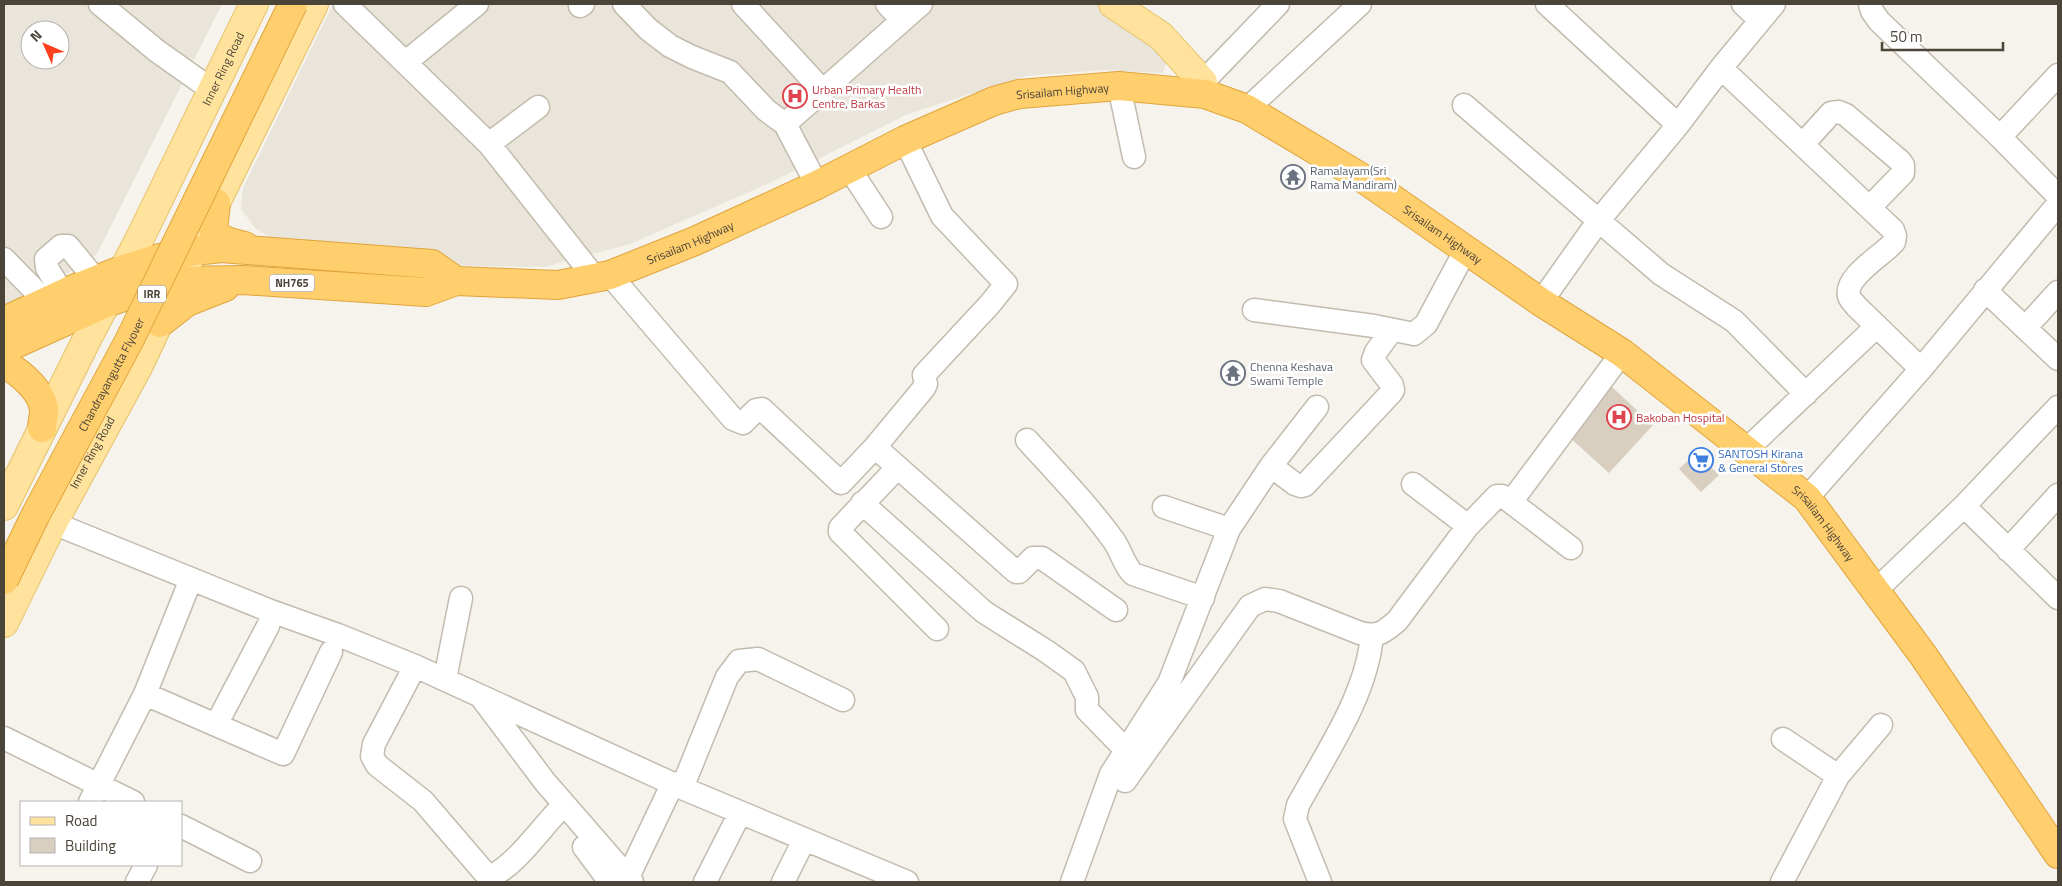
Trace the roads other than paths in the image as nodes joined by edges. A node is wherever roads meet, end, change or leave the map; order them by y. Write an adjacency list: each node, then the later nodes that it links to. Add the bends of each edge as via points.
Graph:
1 (100, 4): 25 (street, via 157,51)
2 (254, 4): 25 (main road, Inner Ring Road)
3 (274, 4): 90 (highway, Chandrayangutta Flyover / IRR, via 113,334)
4 (293, 4): 94 (highway, Chandrayangutta Flyover / IRR, bridge, via 129,340)
5 (314, 4): 40 (main road, IRR)
6 (345, 4): 20 (street)
7 (477, 4): 20 (street)
8 (624, 4): 30 (street, via 670,46 730,72)
9 (743, 4): 26 (street)
10 (887, 4): 19 (street)
11 (921, 4): 19 (street)
12 (1114, 4): 24 (main road, via 1161,36)
13 (1278, 4): 24 (street)
14 (1360, 4): 29 (street)
15 (1547, 4): 31 (street)
16 (1743, 4): 18 (street)
17 (1870, 4): 32 (street, via 1879,21)
18 (1767, 12): 21 (street)
19 (902, 20): 26 (street)
20 (406, 62): 34 (street)
21 (1721, 68): 31 (street); 35 (street)
22 (2058, 75): 32 (street)
23 (1119, 86): 24 (highway, Srisailam Highway / NH765); 33 (highway, Srisailam Highway / NH765, via 1019,94 994,100); 36 (street)
24 (1204, 88): 29 (highway, Srisailam Highway / NH765)
25 (212, 90): 49 (main road, Inner Ring Road)
26 (822, 90): 30 (street)
27 (1464, 105): 44 (street)
28 (538, 107): 34 (street)
29 (1247, 109): 45 (highway, Srisailam Highway / NH765, via 1364,179)
30 (784, 124): 38 (street)
31 (1678, 125): 44 (street)
32 (2000, 137): 39 (street)
33 (905, 140): 37 (highway, Srisailam Highway / NH765); 75 (street, via 942,216 1006,284 924,374 924,388)
34 (489, 144): 50 (street)
35 (1803, 144): 42 (street); 42 (street, via 1831,114 1839,112 1900,161 1903,173)
36 (1134, 157)
37 (849, 168): 38 (highway, Srisailam Highway / NH765); 43 (street)
38 (817, 185): 50 (highway, Srisailam Highway / NH765, via 695,241)
39 (2058, 196)
40 (216, 203): 46 (main road, IRR); 47 (highway, via 213,229 219,237)
41 (2058, 204): 54 (street)
42 (1870, 207): 62 (street, via 1893,230 1894,242 1853,278 1849,297)
43 (881, 217)
44 (1599, 220): 58 (street); 70 (street, via 1661,274 1734,321)
45 (1466, 249): 58 (highway, Srisailam Highway / NH765); 64 (street, via 1422,329 1414,334)
46 (194, 251): 47 (highway, via 221,248); 49 (highway); 53 (main road, IRR)
47 (272, 252): 52 (highway, via 432,264)
48 (4, 259): 57 (street)
49 (124, 269): 55 (main road, Inner Ring Road)
50 (602, 276): 52 (highway, Srisailam Highway / NH765, via 558,285); 75 (street, via 733,419 743,423 756,410 762,409 841,483)
51 (243, 280): 52 (highway, NH765, via 426,292); 53 (highway, NH765); 61 (highway, via 187,302)
52 (456, 280)
53 (180, 281): 55 (highway, NH765, via 144,290); 61 (main road, Inner Ring Road / IRR)
54 (1985, 290): 63 (street); 69 (street)
55 (101, 292): 57 (highway, NH765); 57 (street, via 68,246 62,246 46,259 47,268); 73 (main road)
56 (2058, 292): 63 (street)
57 (65, 300): 60 (highway, NH765); 65 (highway, NH765)
58 (1542, 302): 66 (highway, Srisailam Highway / NH765)
59 (1254, 310): 64 (street)
60 (4, 321)
61 (160, 323): 87 (main road, Inner Ring Road / IRR)
62 (1877, 326): 69 (street); 70 (street)
63 (2025, 328): 67 (street)
64 (1390, 330): 77 (street, via 1373,360 1392,385 1391,393 1305,485 1295,484)
65 (4, 349)
66 (1622, 353): 76 (highway, Srisailam Highway / NH765); 82 (street)
67 (2058, 360)
68 (4, 364): 73 (highway, via 16,370 39,396 44,411)
69 (1921, 369): 81 (street)
70 (1806, 394): 76 (street)
71 (2058, 407): 85 (street)
72 (1317, 408): 77 (street)
73 (42, 428): 84 (main road)
74 (1027, 440): 97 (street, via 1099,521 1133,574)
75 (875, 447): 78 (street)
76 (1746, 450): 81 (highway, Srisailam Highway / NH765)
77 (1271, 466): 89 (street)
78 (898, 467): 83 (street); 99 (street, via 1016,572 1033,558 1042,558)
79 (1414, 484): 88 (street)
80 (2058, 495): 92 (street)
81 (1807, 498): 95 (highway, Srisailam Highway / NH765)
82 (1511, 502): 88 (street, via 1497,496); 91 (street)
83 (862, 503): 102 (street, via 840,532); 114 (street, via 984,612 1074,671 1088,697 1087,710)
84 (4, 506)
85 (1964, 506): 92 (street); 95 (street)
86 (1164, 507): 89 (street)
87 (53, 523): 93 (street); 100 (main road, Inner Ring Road / IRR)
88 (1468, 526): 103 (street, via 1397,622 1384,632)
89 (1229, 529): 97 (street)
90 (4, 542)
91 (1571, 548)
92 (2008, 550): 98 (street)
93 (192, 579): 105 (street); 107 (street)
94 (4, 580)
95 (1875, 591): 125 (highway, Srisailam Highway / NH765, via 1923,655)
96 (461, 598): 106 (street)
97 (1203, 598): 114 (street, via 1169,683)
98 (2058, 598)
99 (1116, 610)
100 (4, 622)
101 (268, 626): 110 (street)
102 (937, 628)
103 (1372, 635): 116 (street, via 1334,624 1279,600 1265,599 1250,606); 133 (street, via 1370,657 1362,681 1296,812 1299,833)
104 (331, 652): 110 (street, via 283,754)
105 (415, 666): 106 (street); 121 (street, via 374,744 372,756 377,765 423,801 484,872 492,876 511,861)
106 (445, 679): 108 (street)
107 (145, 694): 110 (street); 119 (street)
108 (479, 694): 117 (street); 118 (street)
109 (843, 700): 118 (street, via 758,659 739,661 727,677)
110 (216, 725)
111 (1881, 725): 115 (street)
112 (4, 738): 119 (street)
113 (1783, 739): 115 (street)
114 (1125, 749): 132 (street, via 1111,774)
115 (1838, 776): 134 (street)
116 (1125, 781)
117 (545, 782): 121 (street); 128 (street)
118 (677, 786): 122 (street); 128 (street)
119 (95, 794): 120 (street)
120 (127, 801)
121 (557, 812): 128 (street)
122 (740, 813): 124 (street); 129 (street)
123 (182, 827): 126 (street)
124 (804, 840): 127 (street); 130 (street)
125 (2058, 854)
126 (250, 861)
127 (863, 875): 131 (street)
128 (623, 881)
129 (705, 882)
130 (783, 882)
131 (903, 882)
132 (1072, 882)
133 (1320, 882)
134 (1782, 882)

